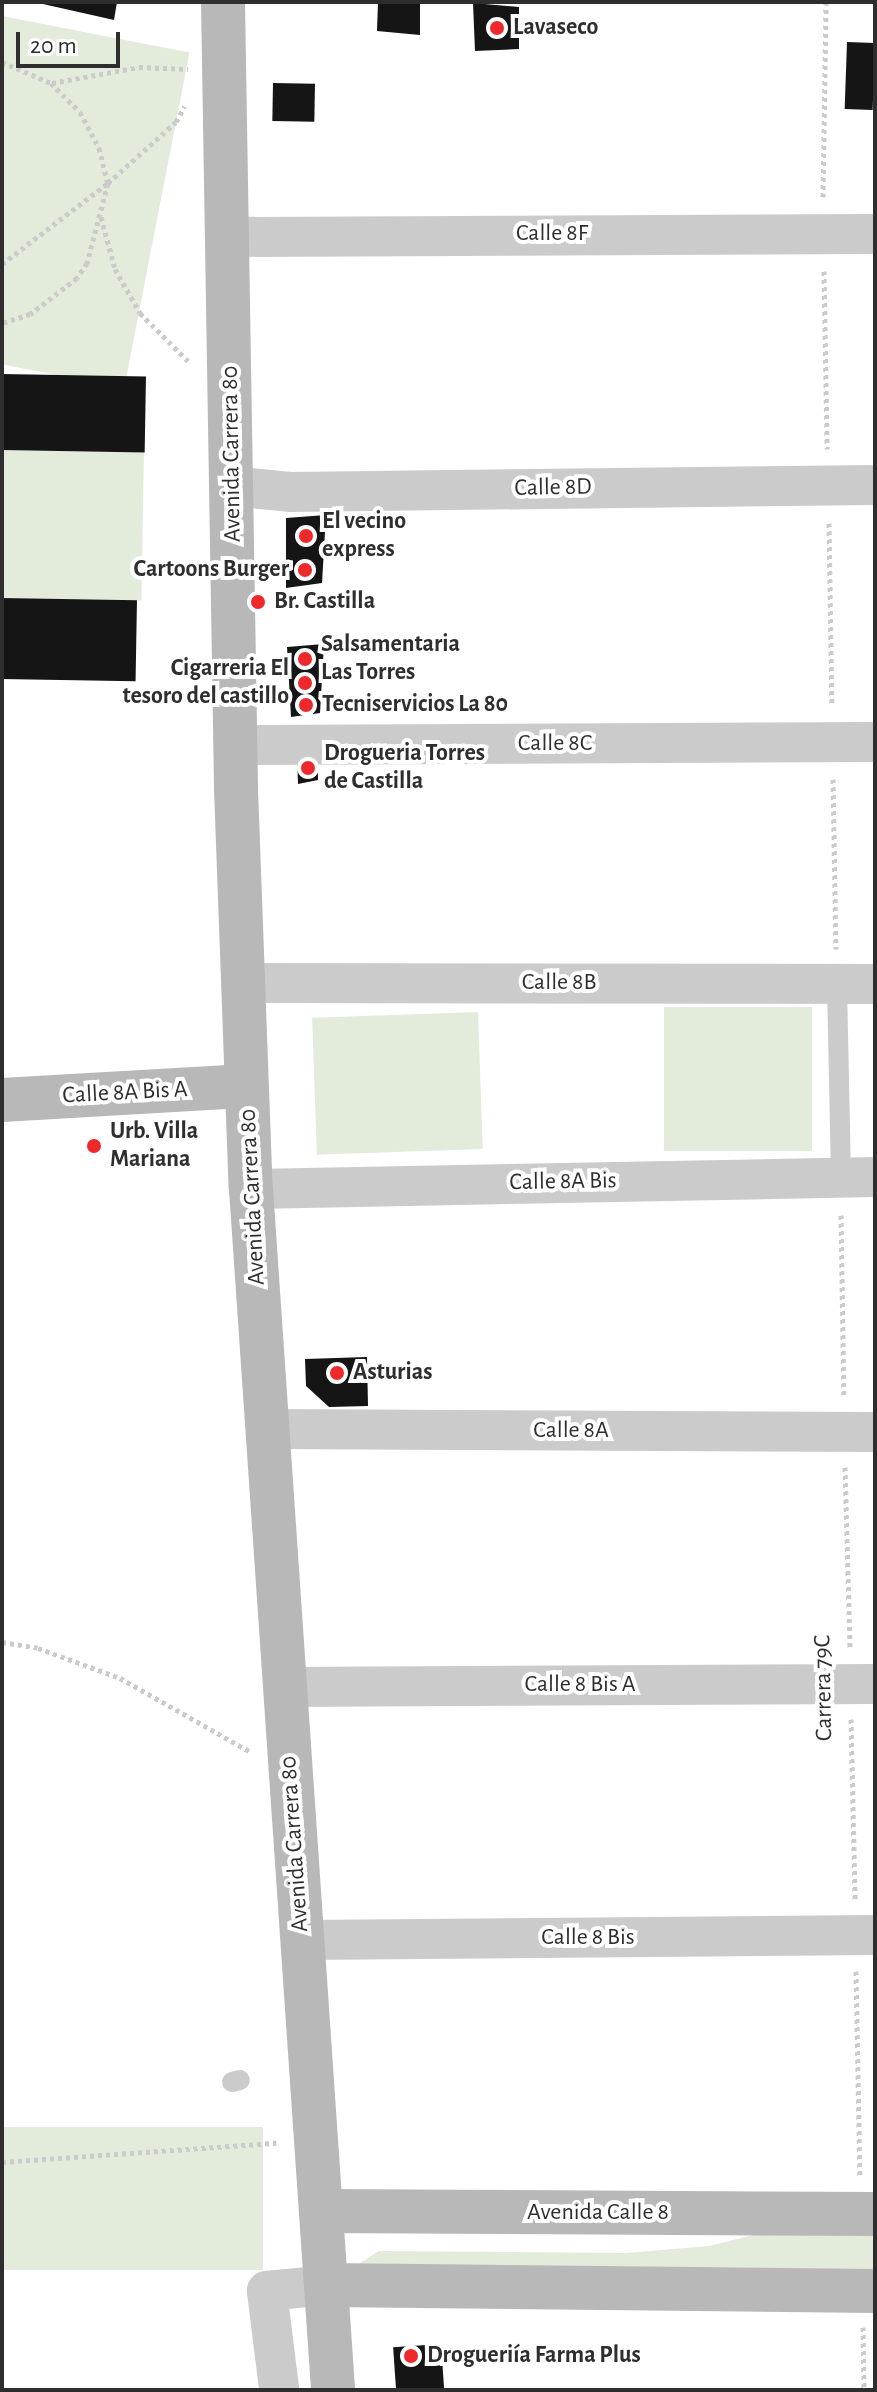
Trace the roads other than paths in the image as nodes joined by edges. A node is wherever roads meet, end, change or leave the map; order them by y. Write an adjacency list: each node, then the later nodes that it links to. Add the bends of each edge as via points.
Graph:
1 (223, 2): 3 (street, Avenida Carrera 80, via 219,75)
2 (875, 234): 3 (street, Calle 8F)
3 (228, 237): 5 (street, Avenida Carrera 80)
4 (875, 485): 5 (street, Calle 8D, via 290,492)
5 (232, 486): 7 (street, Avenida Carrera 80)
6 (875, 742): 7 (street, Calle 8C)
7 (235, 745): 8 (street, Avenida Carrera 80)
8 (243, 983): 9 (street, Calle 8B); 10 (street, Avenida Carrera 80)
9 (856, 985): 12 (lane)
10 (247, 1086): 11 (street, Calle 8A Bis A); 13 (street, Avenida Carrera 80)
11 (2, 1100)
12 (858, 1178): 13 (street, Calle 8A Bis)
13 (251, 1189): 14 (street, Avenida Carrera 80)
14 (267, 1429): 15 (street, Calle 8A); 17 (street, Avenida Carrera 80)
15 (860, 1432)
16 (863, 1684): 17 (street, Calle 8 Bis A)
17 (284, 1687): 19 (street, Avenida Carrera 80)
18 (865, 1935): 19 (street, Calle 8 Bis)
19 (302, 1940): 20 (street, Avenida Carrera 80)
20 (321, 2211): 21 (street, Avenida Calle 8); 22 (street, Avenida Carrera 80)
21 (868, 2214)
22 (326, 2285): 23 (street); 24 (street, Avenida Carrera 80); 25 (street, via 267,2291)
23 (869, 2292)
24 (332, 2372): 25 (street, via 296,2368)
25 (279, 2389)

